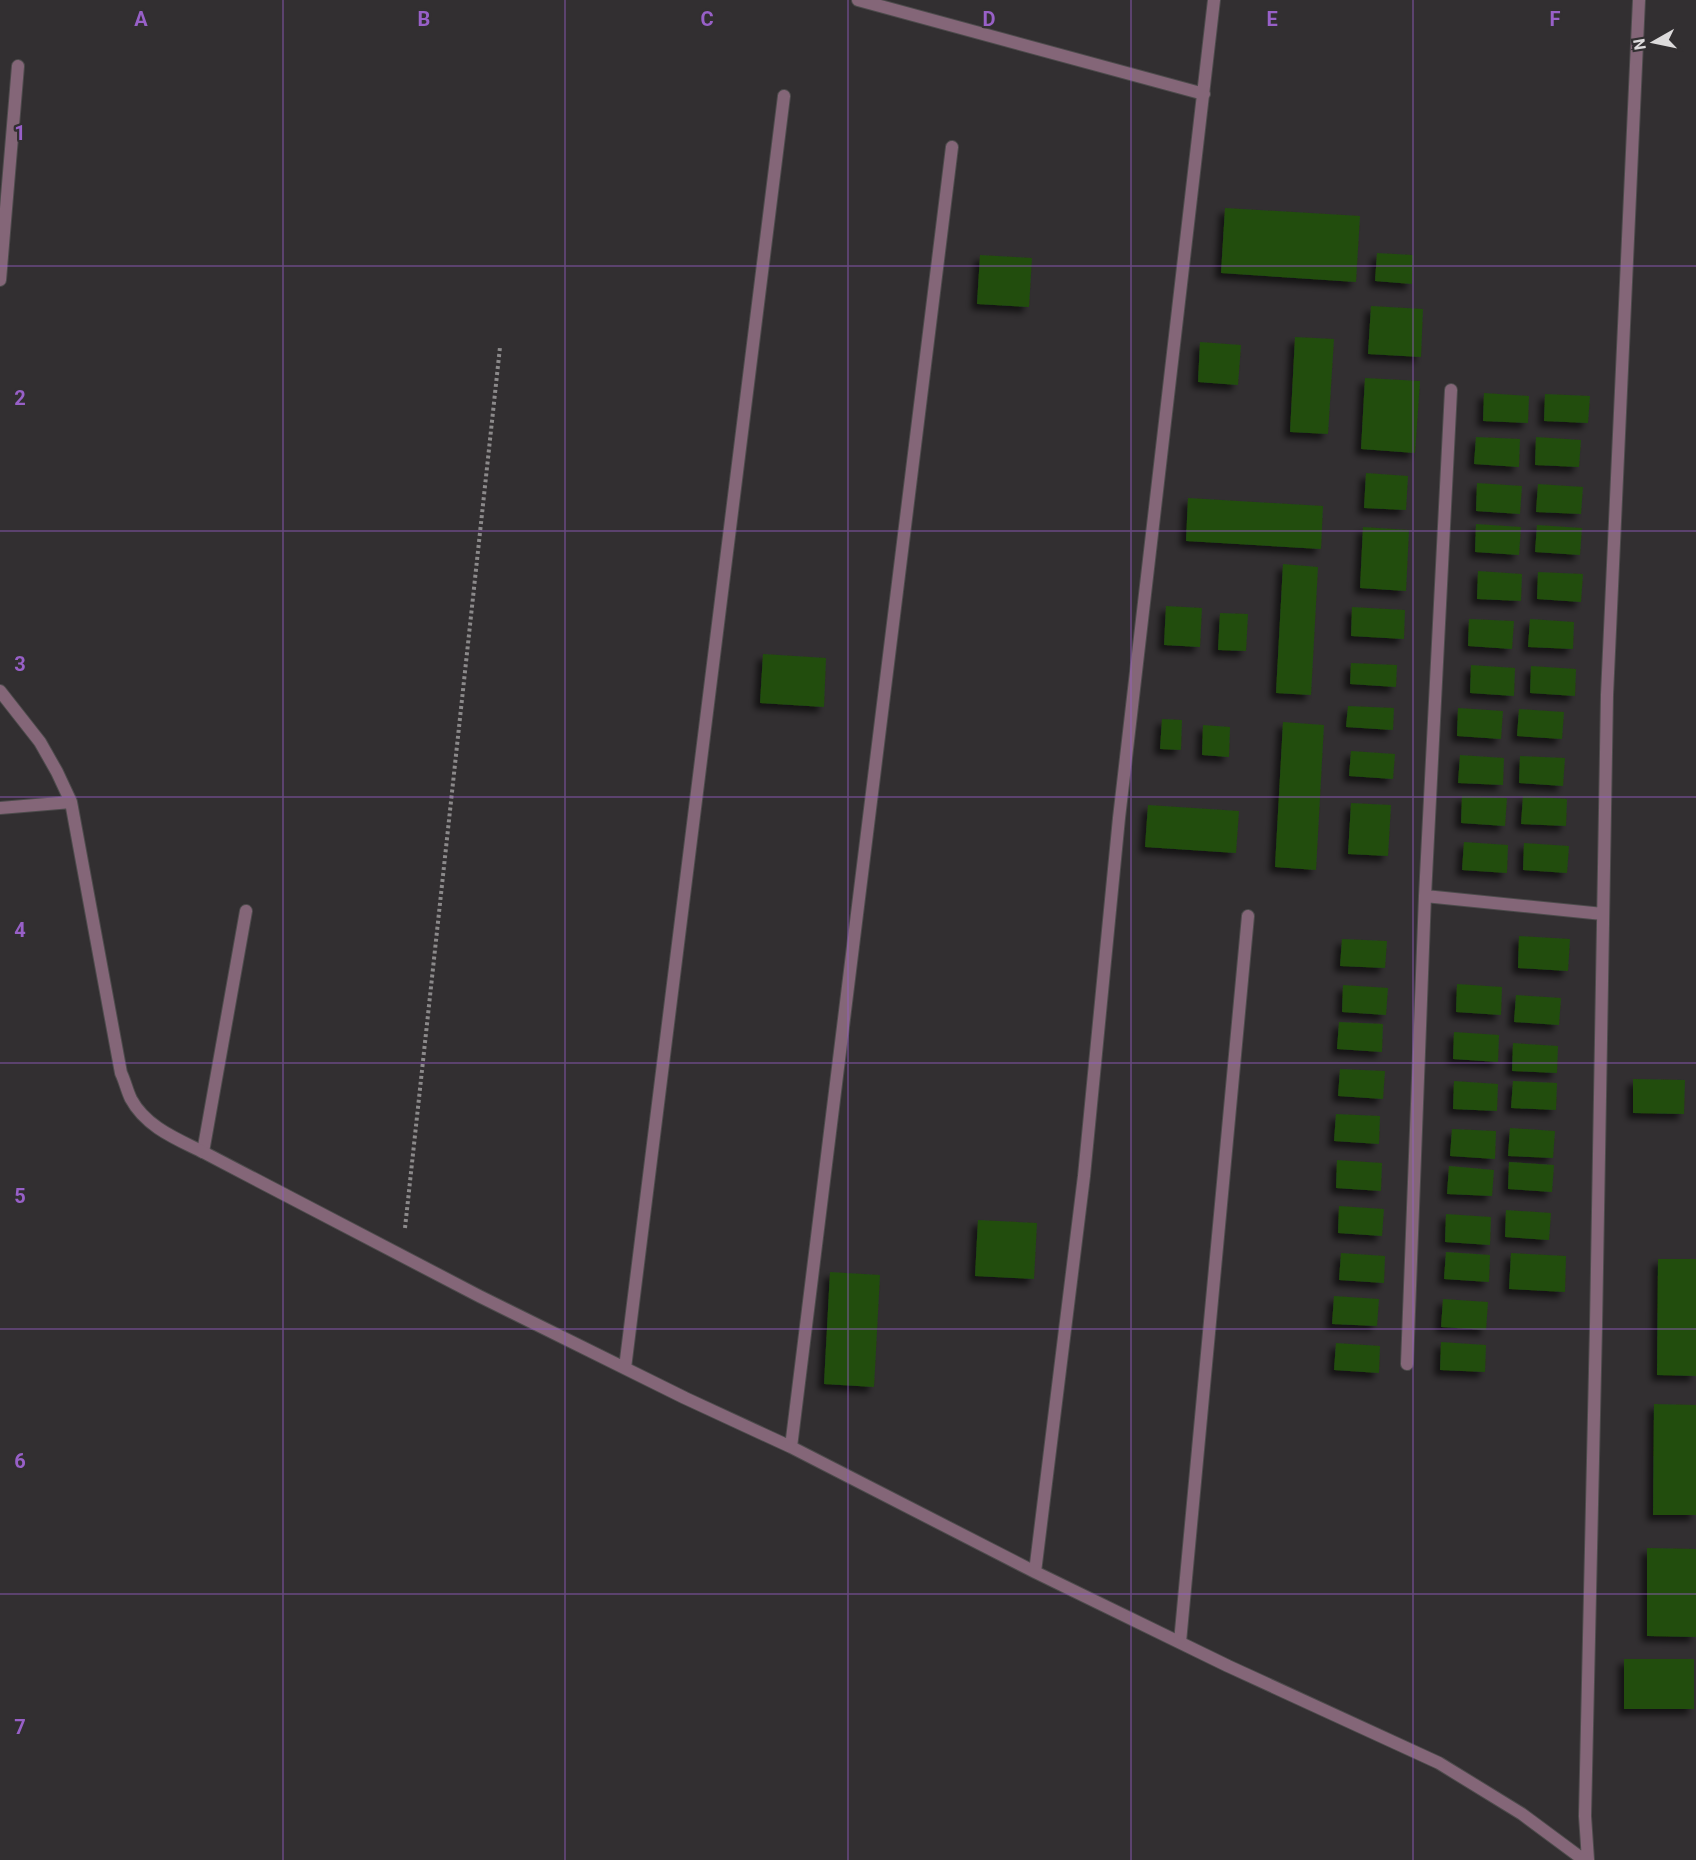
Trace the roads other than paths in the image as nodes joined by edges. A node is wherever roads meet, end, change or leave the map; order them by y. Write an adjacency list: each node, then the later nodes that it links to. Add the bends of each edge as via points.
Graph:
1 (858, 0): 5 (street)
2 (1214, 0): 5 (street)
3 (1639, 0): 15 (street, via 1607,683)
4 (18, 66): 8 (street)
5 (1204, 94): 21 (street, via 1119,818 1084,1176)
6 (784, 96): 19 (street)
7 (952, 147): 20 (street)
8 (0, 280)
9 (1451, 390): 13 (street)
10 (0, 691): 11 (street, via 40,742)
11 (71, 802): 12 (street); 17 (street, via 121,1073 132,1101 147,1118 165,1133)
12 (0, 808)
13 (1425, 896): 15 (street); 18 (street)
14 (246, 911): 17 (street)
15 (1603, 914): 23 (street)
16 (1248, 916): 22 (street)
17 (203, 1152): 19 (street)
18 (1407, 1364)
19 (625, 1368): 20 (street)
20 (791, 1447): 21 (street)
21 (1035, 1572): 22 (street)
22 (1180, 1642): 23 (street, via 1439,1763 1522,1814)
23 (1586, 1860)

